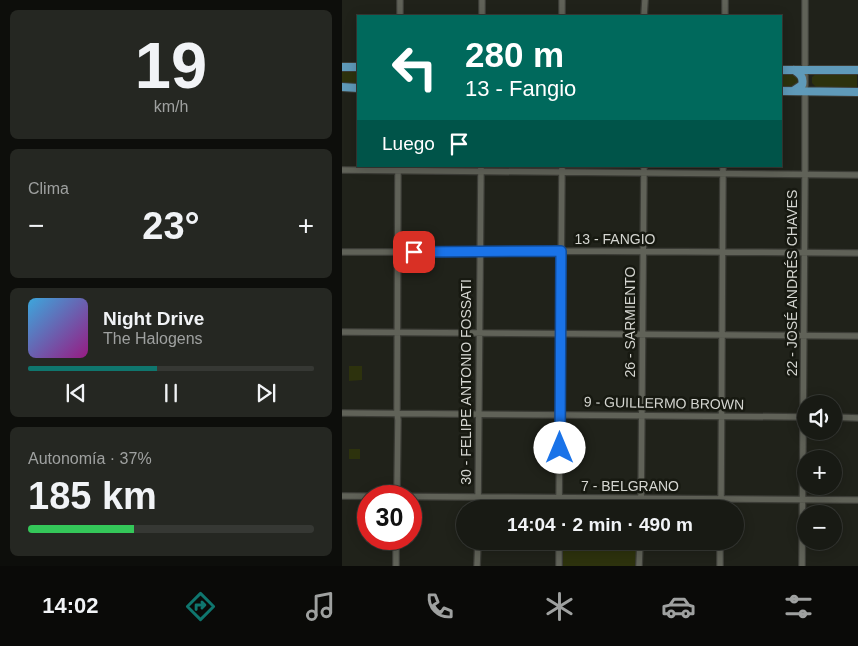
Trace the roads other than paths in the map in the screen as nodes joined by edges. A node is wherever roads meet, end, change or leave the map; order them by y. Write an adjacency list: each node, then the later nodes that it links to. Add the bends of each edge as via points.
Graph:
1 (400, 0): 7 (street)
2 (482, 0): 8 (street)
3 (562, 0): 9 (street)
4 (645, 0): 10 (street)
5 (725, 0): 11 (street)
6 (804, 0): 16 (street, 22 - JOSÉ ANDRÉS CHAVES)
7 (400, 15)
8 (482, 15)
9 (562, 15)
10 (644, 15)
11 (725, 15)
12 (342, 67): 13 (main road)
13 (357, 67)
14 (782, 70): 15 (main road)
15 (793, 70): 16 (main road); 21 (main road, via 802,76 803,81)
16 (805, 70): 17 (main road); 22 (street, 22 - JOSÉ ANDRÉS CHAVES)
17 (858, 70)
18 (342, 87): 19 (main road)
19 (357, 88)
20 (782, 91): 21 (main road)
21 (794, 91): 22 (main road)
22 (805, 91): 23 (main road); 31 (street, 22 - JOSÉ ANDRÉS CHAVES)
23 (858, 92)
24 (723, 167): 30 (street)
25 (398, 169): 26 (street); 28 (street); 35 (street)
26 (481, 169): 27 (street); 36 (street, 30 - FELIPE ANTONIO FOSSATI)
27 (562, 169): 29 (street); 33 (street)
28 (342, 170)
29 (644, 170): 30 (street); 37 (street, 26 - SARMIENTO)
30 (723, 174): 31 (street); 39 (street)
31 (805, 174): 32 (street); 38 (street, 22 - JOSÉ ANDRÉS CHAVES)
32 (858, 175)
33 (561, 251): 36 (street, 13 - FANGIO); 37 (street, 13 - FANGIO); 44 (street)
34 (342, 252): 35 (street, 13 - FANGIO)
35 (397, 252): 36 (street, 13 - FANGIO); 42 (street)
36 (480, 252): 43 (street, 30 - FELIPE ANTONIO FOSSATI)
37 (643, 252): 39 (street, 13 - FANGIO); 45 (street, 26 - SARMIENTO)
38 (805, 252): 39 (street, 13 - FANGIO); 40 (street, 13 - FANGIO); 47 (street, 22 - JOSÉ ANDRÉS CHAVES)
39 (723, 253): 46 (street)
40 (858, 253)
41 (342, 332): 42 (street)
42 (397, 332): 43 (street); 51 (street)
43 (479, 333): 44 (street); 52 (street, 30 - FELIPE ANTONIO FOSSATI)
44 (561, 334): 45 (street); 53 (street)
45 (642, 334): 46 (street); 54 (street, 26 - SARMIENTO)
46 (722, 335): 47 (street); 55 (street)
47 (804, 336): 48 (street); 49 (street, 22 - JOSÉ ANDRÉS CHAVES)
48 (858, 336)
49 (804, 395)
50 (342, 413): 51 (street, 9 - GUILLERMO BROWN)
51 (397, 413): 52 (street, 9 - GUILLERMO BROWN); 60 (street)
52 (478, 414): 53 (street, 9 - GUILLERMO BROWN); 64 (street, 30 - FELIPE ANTONIO FOSSATI)
53 (560, 415): 54 (street, 9 - GUILLERMO BROWN); 65 (street)
54 (642, 416): 55 (street, 9 - GUILLERMO BROWN); 66 (street, 26 - SARMIENTO)
55 (722, 416): 56 (street, 9 - GUILLERMO BROWN); 68 (street)
56 (797, 417)
57 (842, 417): 58 (street)
58 (858, 418)
59 (803, 440): 67 (street, 22 - JOSÉ ANDRÉS CHAVES)
60 (398, 485)
61 (342, 496): 62 (street, 7 - BELGRANO)
62 (357, 496)
63 (422, 496): 64 (street, 7 - BELGRANO)
64 (478, 497): 65 (street, 7 - BELGRANO)
65 (559, 498): 66 (street, 7 - BELGRANO)
66 (641, 498): 68 (street, 7 - BELGRANO)
67 (802, 498): 68 (street, 7 - BELGRANO); 69 (street, 7 - BELGRANO); 80 (street, 22 - JOSÉ ANDRÉS CHAVES)
68 (721, 499)
69 (858, 500)
70 (396, 550): 75 (street)
71 (478, 550): 76 (street)
72 (559, 550): 77 (street)
73 (640, 550): 78 (street)
74 (720, 550): 79 (street)
75 (396, 566)
76 (477, 566)
77 (559, 566)
78 (639, 566)
79 (720, 566)
80 (802, 566)

